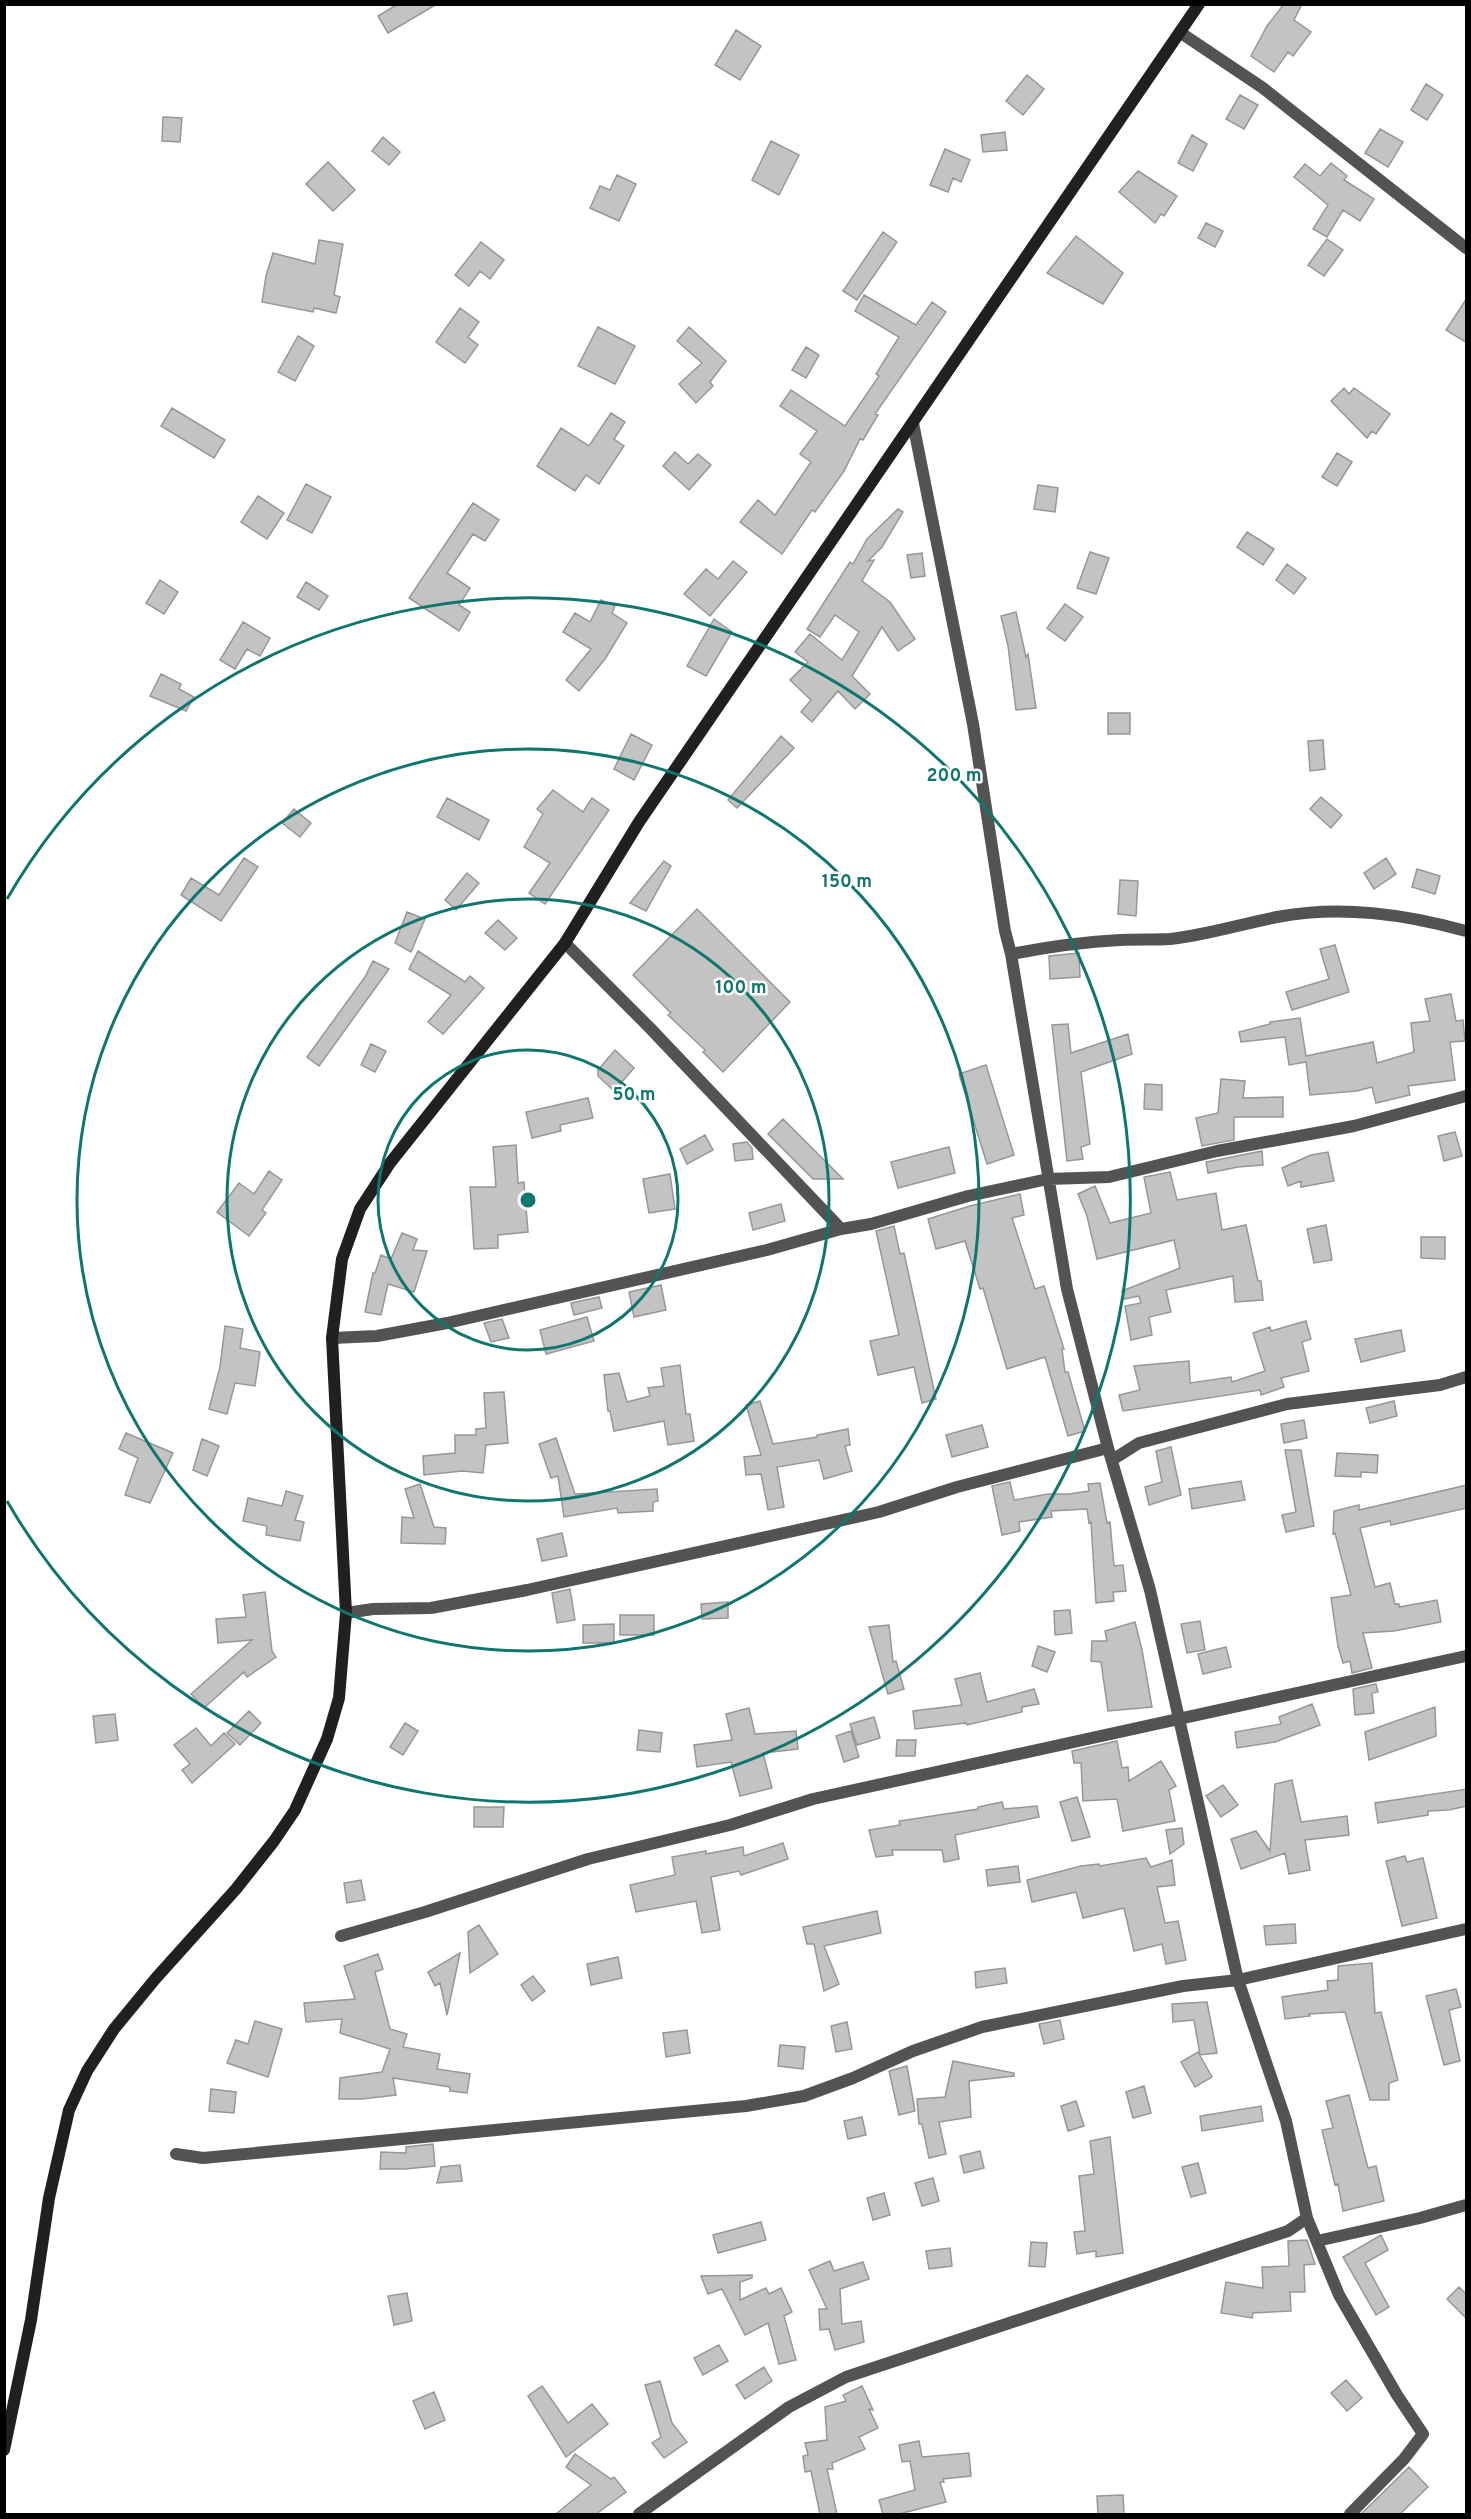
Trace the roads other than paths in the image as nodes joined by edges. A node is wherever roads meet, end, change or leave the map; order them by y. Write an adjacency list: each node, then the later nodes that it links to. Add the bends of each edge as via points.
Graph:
1 (1199, 4): 2 (street)
2 (1181, 33): 3 (street, via 1263,88); 4 (street)
3 (1467, 248)
4 (913, 423): 6 (street, via 639,822); 7 (street, via 973,724)
5 (1467, 931): 7 (street, via 1359,910 1279,916 1169,939 1120,940)
6 (565, 943): 10 (street); 11 (street, via 390,1163 360,1209 342,1259)
7 (1011, 954): 9 (street)
8 (1467, 1096): 9 (street, via 1354,1126 1216,1151 1109,1178)
9 (1048, 1179): 10 (street); 13 (street, via 1067,1289)
10 (841, 1229): 11 (street, via 767,1250 447,1323)
11 (332, 1338): 14 (street)
12 (1467, 1377): 13 (street, via 1440,1385 1287,1404)
13 (1110, 1454): 14 (street, via 957,1487 879,1512 527,1590 431,1608); 16 (street, via 1150,1590)
14 (346, 1613): 24 (street, via 339,1698 327,1739 296,1810 236,1889 114,2029 87,2071 69,2110 49,2198 31,2320)
15 (1467, 1656): 16 (street)
16 (1179, 1719): 18 (street, via 813,1799 730,1825 588,1858); 19 (street)
17 (1467, 1929): 19 (street)
18 (341, 1936)
19 (1238, 1980): 20 (street, via 1172,1988 982,2027 913,2050 804,2096 746,2106 203,2158); 22 (street, via 1286,2121)
20 (176, 2154)
21 (1467, 2205): 23 (street)
22 (1307, 2218): 23 (street); 25 (street, via 1288,2231 846,2377 789,2407)
23 (1317, 2241): 26 (street, via 1339,2295 1423,2434)
24 (4, 2450)
25 (639, 2514)
26 (1350, 2514)

